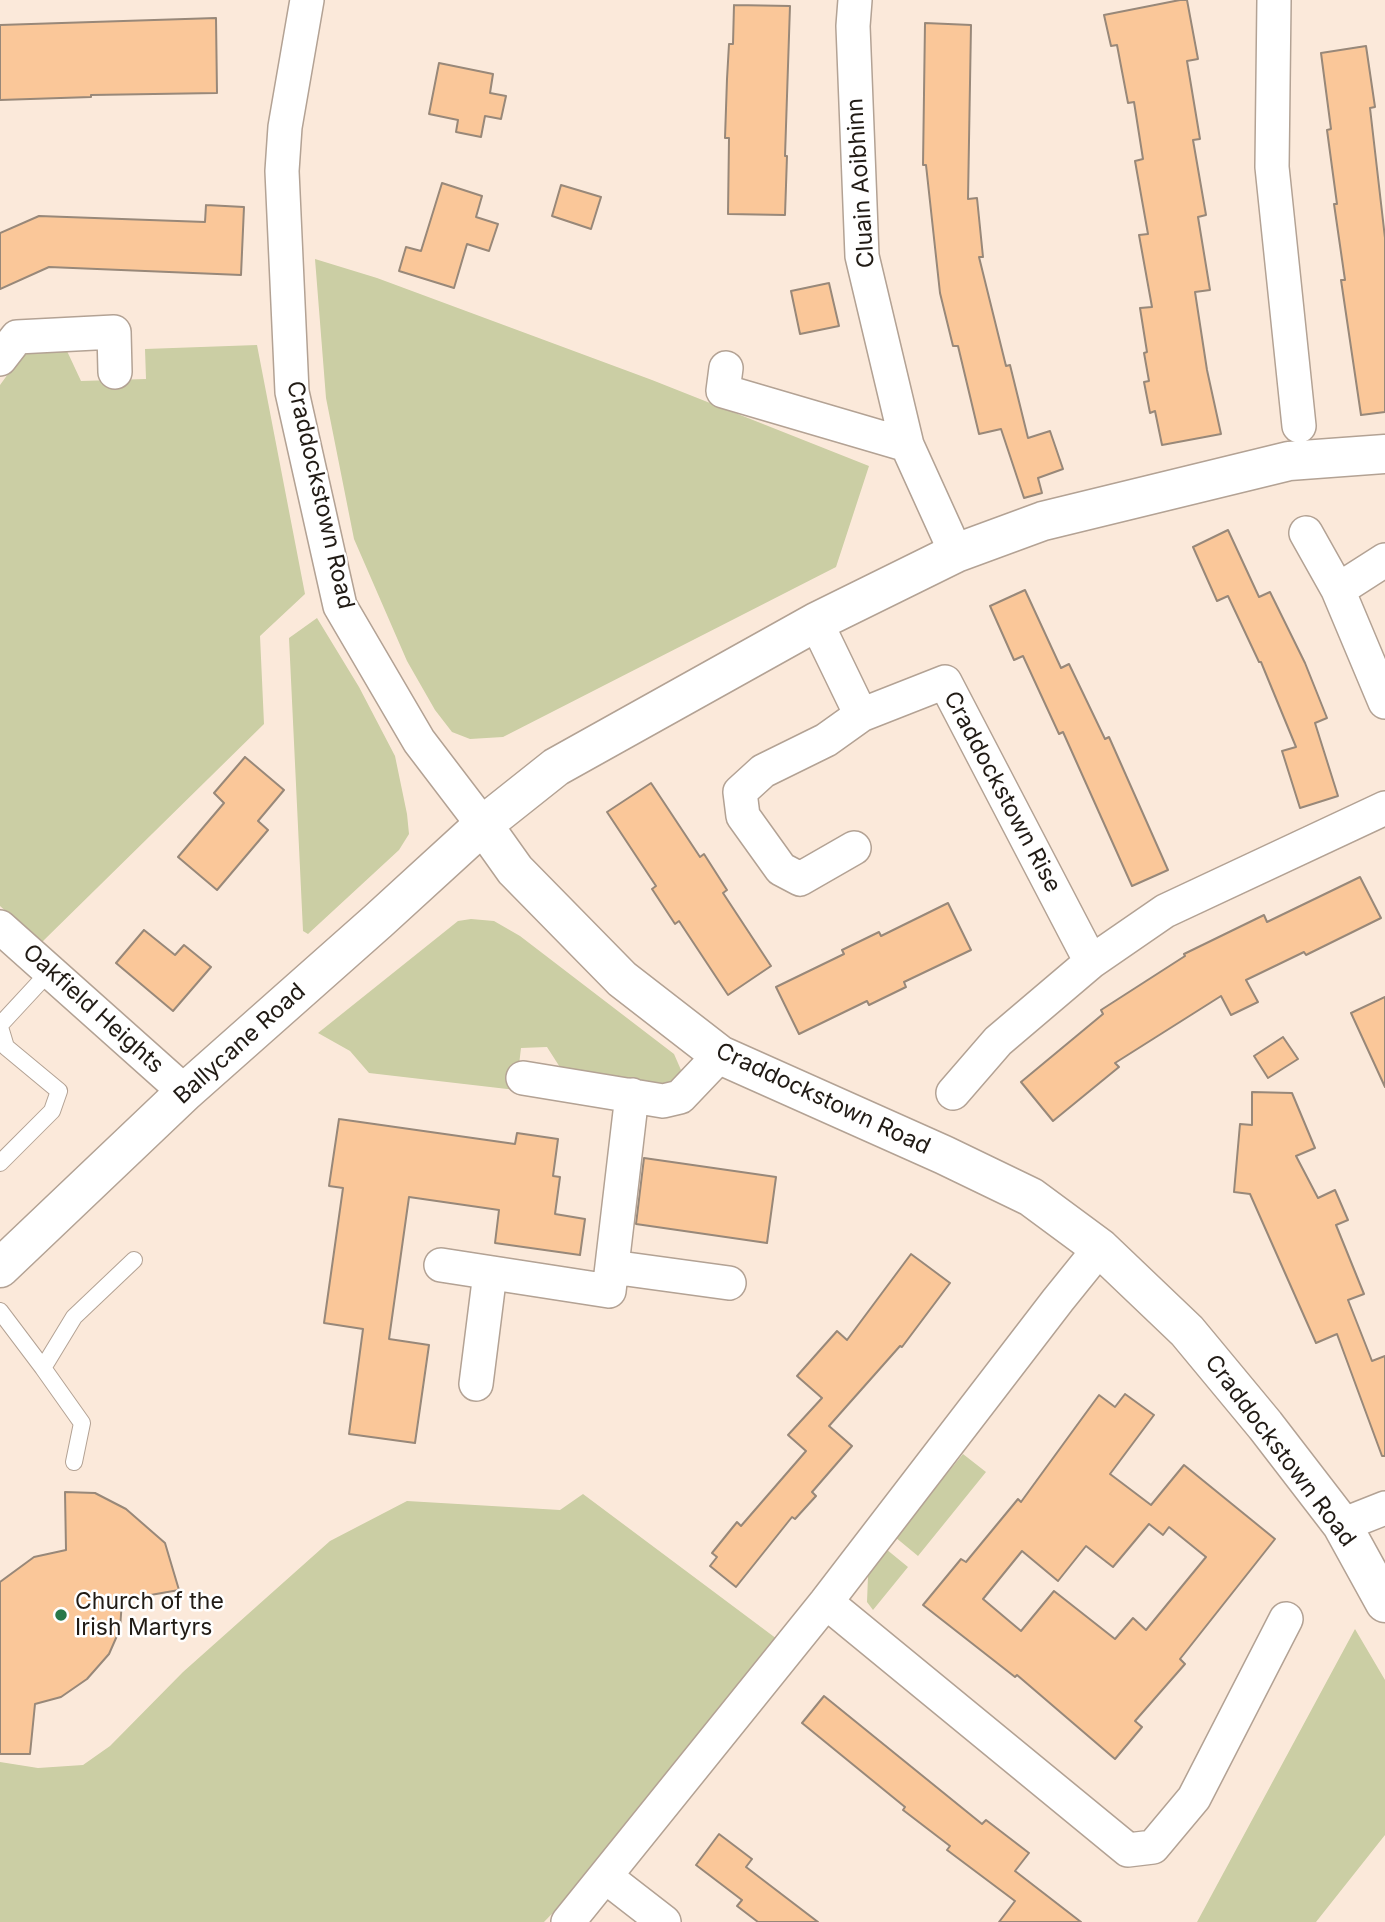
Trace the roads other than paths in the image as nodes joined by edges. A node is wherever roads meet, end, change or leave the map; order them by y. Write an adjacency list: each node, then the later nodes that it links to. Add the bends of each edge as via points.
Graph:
1 (307, 0): 18 (street, Craddockstown Road, via 282,171 292,392 340,606 419,741)
2 (855, 0): 8 (street, Cluain Aoibhinn, via 862,256)
3 (1275, 0): 7 (street, via 1272,167)
4 (0, 359): 5 (street, via 17,337 114,332)
5 (115, 372)
6 (725, 379): 8 (street)
7 (1299, 426)
8 (907, 445): 11 (street, Cluain Aoibhinn)
9 (1385, 454): 11 (main road, Ballycane Road, via 1276,464 1043,521)
10 (1306, 533): 13 (street)
11 (956, 554): 14 (main road, Ballycane Road)
12 (1385, 560): 13 (street)
13 (1338, 590): 15 (street)
14 (816, 622): 16 (street); 18 (main road, Ballycane Road, via 556,767)
15 (1385, 702)
16 (861, 715): 19 (street, via 826,740 763,771 740,792 743,816 781,869 800,878); 21 (street, Craddockstown Rise, via 945,682)
17 (1385, 808): 21 (street, via 1165,911)
18 (483, 825): 24 (main road, Craddockstown Road, via 515,870 622,979); 26 (main road, Ballycane Road)
19 (854, 848)
20 (0, 927): 22 (street, Oakfield Heights)
21 (1091, 962): 27 (street, via 998,1041)
22 (50, 971): 23 (lane); 26 (street, Oakfield Heights)
23 (0, 1026): 29 (lane, via 6,1047 59,1091 52,1111)
24 (720, 1055): 28 (street, via 680,1097 663,1101); 30 (main road, Craddockstown Road, via 1031,1197)
25 (523, 1078): 28 (street)
26 (185, 1092): 34 (main road, Ballycane Road)
27 (953, 1093)
28 (632, 1096): 33 (street)
29 (0, 1163)
30 (1100, 1248): 42 (main road, Craddockstown Road, via 1194,1339); 43 (street)
31 (134, 1261): 38 (lane, via 75,1317)
32 (441, 1265): 35 (street)
33 (612, 1267): 35 (street, via 609,1291); 36 (street)
34 (0, 1268)
35 (490, 1273): 39 (street)
36 (729, 1283)
37 (0, 1311): 38 (lane)
38 (43, 1367): 40 (lane, via 82,1423)
39 (476, 1384)
40 (74, 1462)
41 (1385, 1508): 42 (street)
42 (1342, 1524): 44 (main road, Craddockstown Road)
43 (826, 1602): 45 (street, via 1128,1850 1153,1847 1194,1798); 46 (street)
44 (1385, 1604)
45 (1286, 1619)
46 (606, 1877): 47 (street); 48 (street)
47 (568, 1922)
48 (664, 1922)

